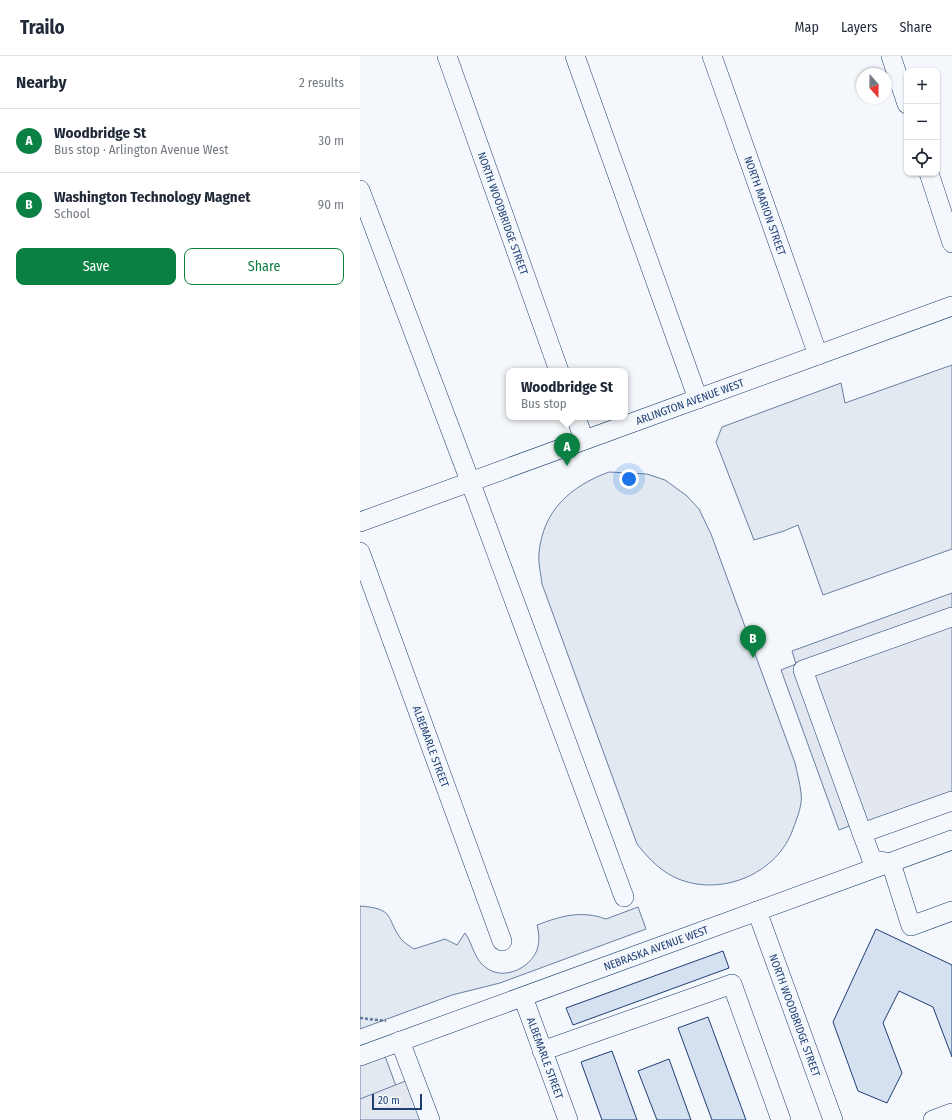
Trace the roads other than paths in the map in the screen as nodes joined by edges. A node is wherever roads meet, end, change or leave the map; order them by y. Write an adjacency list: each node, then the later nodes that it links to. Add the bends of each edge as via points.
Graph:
1 (447, 56): 11 (street, NORTH WOODBRIDGE STREET)
2 (575, 56): 12 (street)
3 (712, 56): 10 (street, NORTH MARION STREET)
4 (891, 56): 5 (street)
5 (904, 95)
6 (930, 176): 8 (street)
7 (360, 190): 15 (street)
8 (952, 243)
9 (952, 306): 10 (street, ARLINGTON AVENUE WEST)
10 (818, 355): 12 (street, ARLINGTON AVENUE WEST)
11 (558, 368)
12 (698, 399): 14 (street, ARLINGTON AVENUE WEST)
13 (577, 420): 14 (street)
14 (584, 440): 15 (street, ARLINGTON AVENUE WEST)
15 (470, 481): 16 (street, ARLINGTON AVENUE WEST); 23 (street)
16 (360, 522)
17 (360, 552): 26 (street, ALBEMARLE STREET)
18 (952, 617): 20 (street, via 803,670)
19 (952, 801): 20 (street)
20 (862, 833): 22 (street, via 872,860)
21 (952, 840): 22 (street, NEBRASKA AVENUE WEST)
22 (891, 863): 24 (street, NEBRASKA AVENUE WEST); 25 (street, via 911,926)
23 (624, 897)
24 (757, 911): 27 (street, NEBRASKA AVENUE WEST); 35 (street, NORTH WOODBRIDGE STREET)
25 (952, 911)
26 (502, 940)
27 (523, 997): 28 (street, NEBRASKA AVENUE WEST); 29 (street, ALBEMARLE STREET)
28 (400, 1041): 30 (street, NEBRASKA AVENUE WEST); 32 (street)
29 (542, 1050): 33 (street, ALBEMARLE STREET); 34 (street, via 732,984)
30 (360, 1056)
31 (952, 1113): 36 (street)
32 (430, 1120)
33 (568, 1120)
34 (780, 1120)
35 (833, 1120)
36 (934, 1120)

